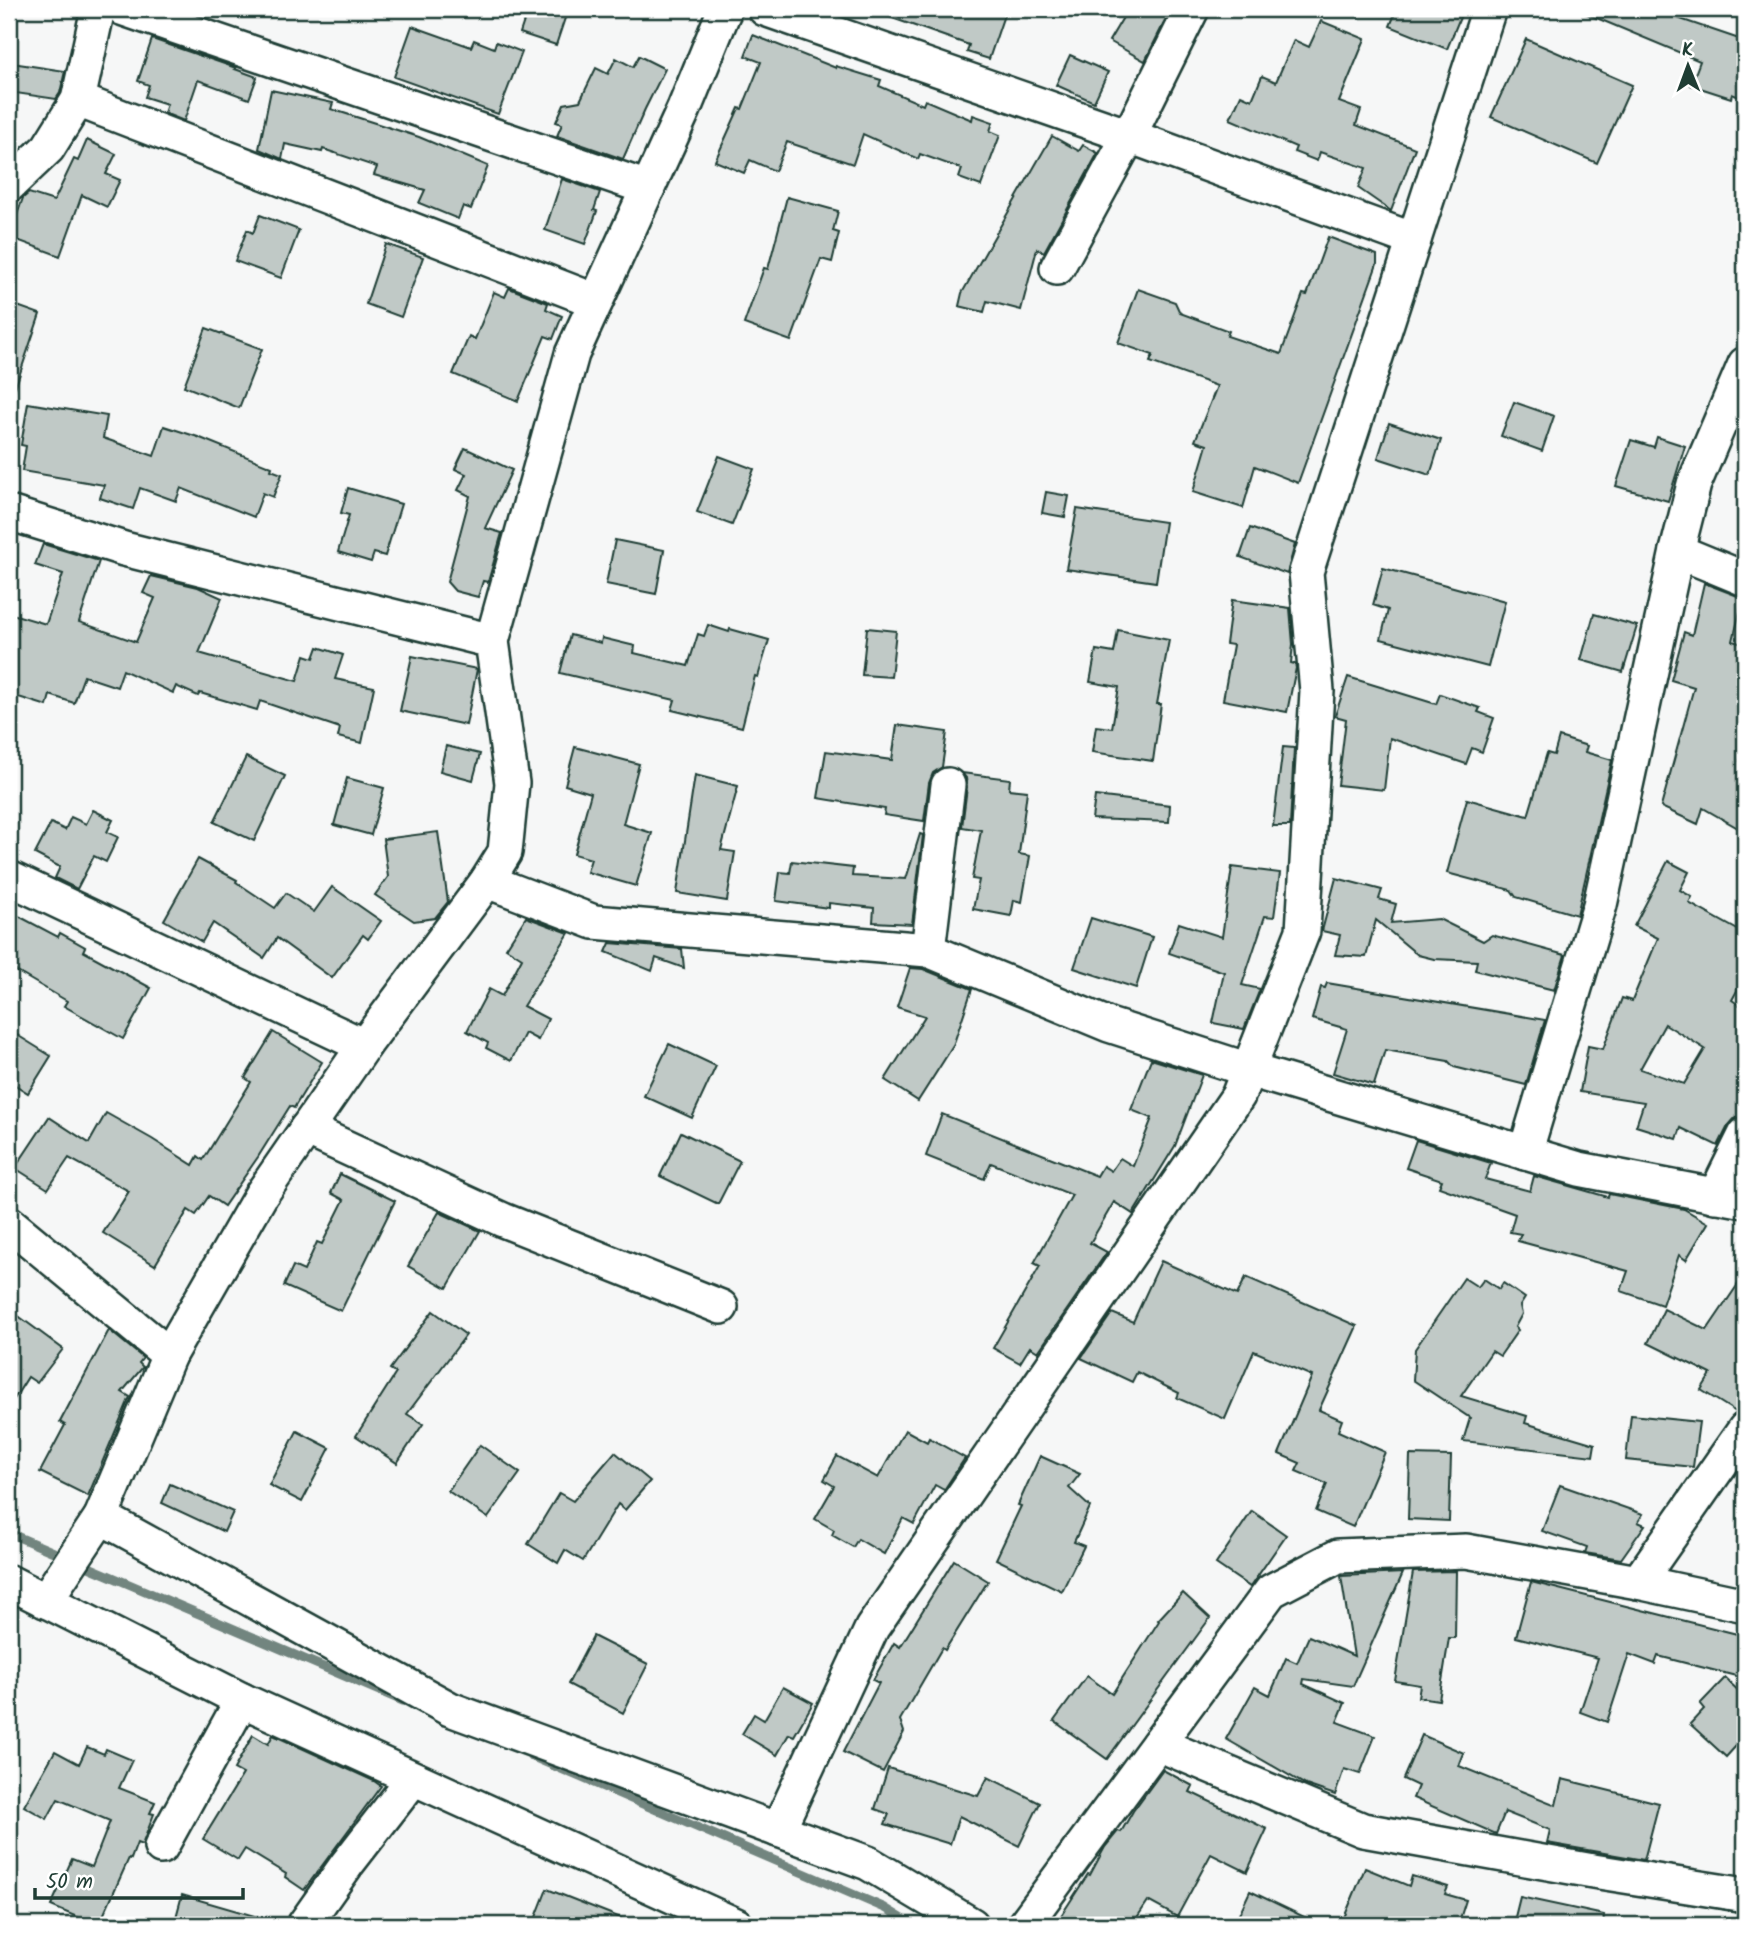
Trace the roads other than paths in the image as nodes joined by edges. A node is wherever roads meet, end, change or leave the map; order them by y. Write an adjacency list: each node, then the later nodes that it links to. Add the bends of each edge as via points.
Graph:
1 (98, 9): 7 (street)
2 (124, 9): 10 (street)
3 (725, 9): 10 (street)
4 (765, 9): 8 (street)
5 (1192, 9): 8 (street)
6 (1489, 9): 11 (street)
7 (78, 100): 9 (street, via 48,148); 13 (street)
8 (1129, 136): 11 (street); 12 (street)
9 (9, 185)
10 (648, 188): 13 (street)
11 (1414, 240): 24 (street, via 1306,572 1317,691 1303,931)
12 (1057, 268)
13 (596, 301): 18 (street, via 572,354)
14 (1745, 364): 16 (street, via 1694,484)
15 (9, 513): 18 (street, via 124,549)
16 (1677, 551): 17 (street); 27 (street, via 1600,905)
17 (1745, 579)
18 (492, 641): 21 (street, via 512,783 505,852)
19 (948, 785): 22 (street)
20 (9, 878): 23 (street)
21 (487, 880): 22 (street, via 594,922); 23 (street)
22 (928, 950): 24 (street, via 1109,1025)
23 (364, 1046): 25 (street)
24 (1249, 1070): 27 (street); 41 (street, via 1238,1096 872,1628)
25 (306, 1129): 30 (street, via 503,1220); 31 (street, via 261,1195)
26 (1745, 1135): 28 (street)
27 (1525, 1153): 28 (street, via 1579,1169)
28 (1730, 1199)
29 (9, 1223): 31 (street)
30 (721, 1307)
31 (169, 1355): 33 (street)
32 (1745, 1429): 35 (street)
33 (95, 1526): 36 (street); 41 (street, via 450,1709)
34 (9, 1582): 36 (street)
35 (1638, 1582): 37 (street); 39 (street, via 1466,1551 1338,1556 1271,1591)
36 (48, 1595): 38 (street)
37 (1745, 1605)
38 (242, 1700): 40 (street); 42 (street)
39 (1158, 1744): 43 (street, via 1363,1830); 47 (street)
40 (413, 1779): 44 (street); 45 (street)
41 (778, 1830): 46 (street, via 868,1863)
42 (161, 1847)
43 (1745, 1895)
44 (304, 1925)
45 (736, 1925)
46 (972, 1925)
47 (1024, 1925)

